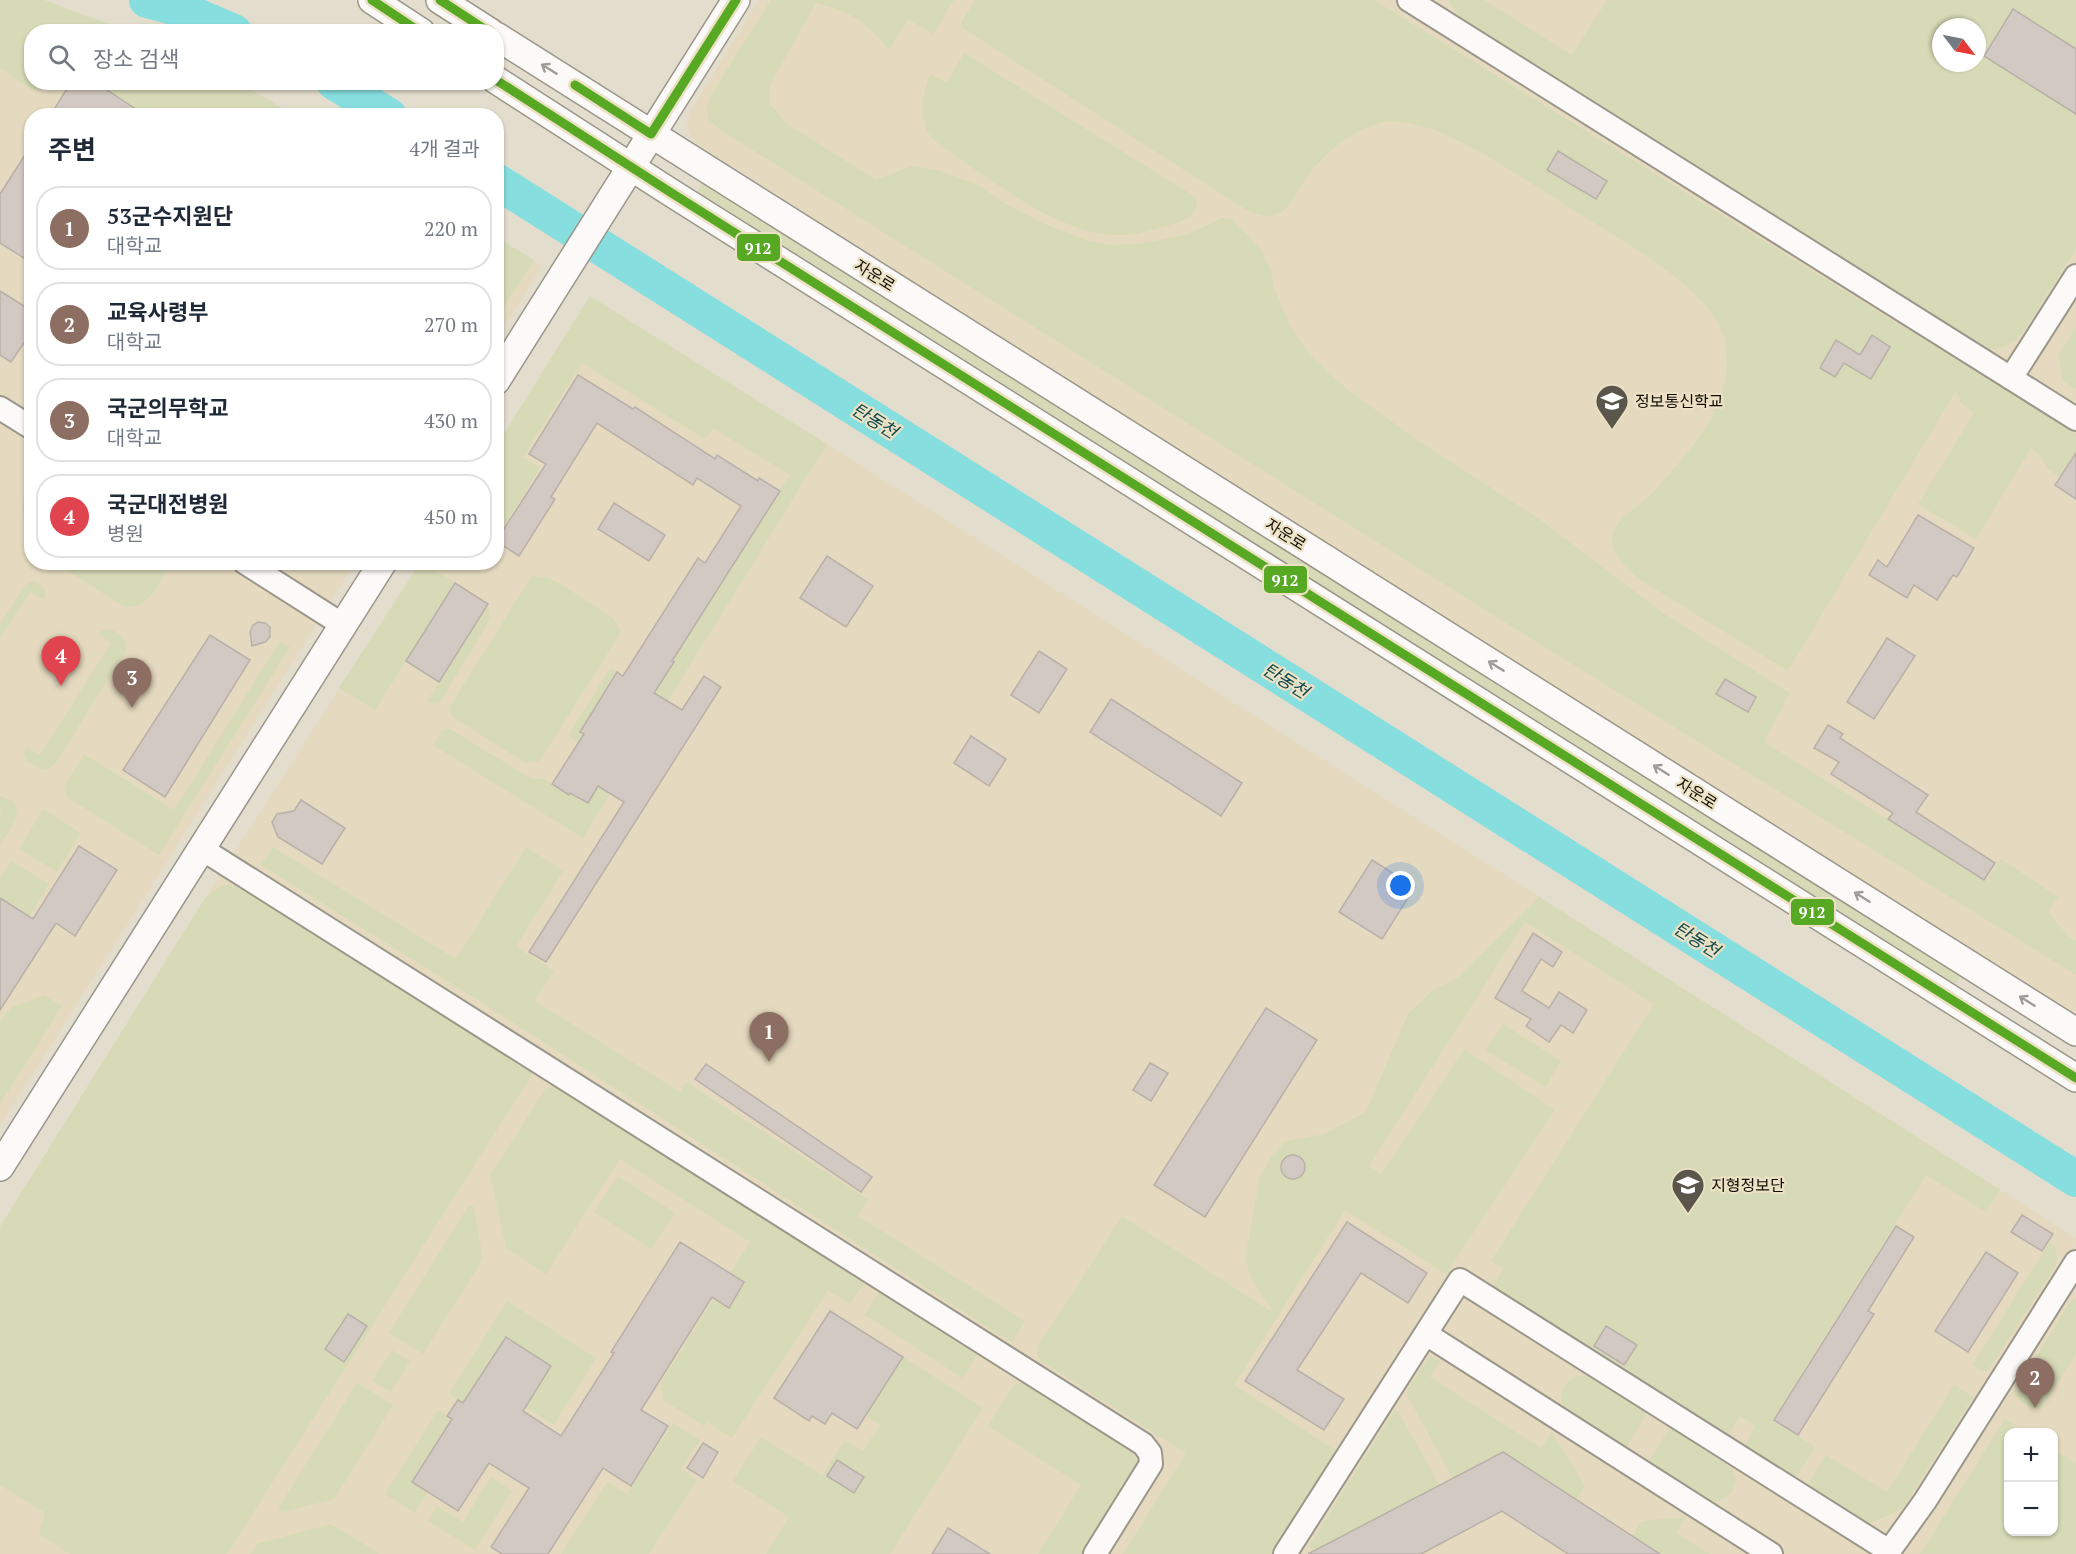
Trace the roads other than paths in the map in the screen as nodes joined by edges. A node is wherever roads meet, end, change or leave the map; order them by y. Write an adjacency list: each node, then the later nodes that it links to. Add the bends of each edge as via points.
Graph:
1 (372, 0): 5 (street)
2 (440, 0): 6 (street)
3 (736, 0): 9 (street)
4 (1415, 2): 13 (street)
5 (409, 24)
6 (478, 24)
7 (504, 41): 9 (street, 자운로, one-way to 7)
8 (504, 85): 10 (street)
9 (651, 134): 10 (street); 21 (street, 자운로, one-way to 9)
10 (630, 166): 12 (street); 22 (street)
11 (2076, 276): 13 (street)
12 (504, 368)
13 (2011, 378): 15 (street)
14 (0, 408): 16 (street)
15 (2076, 419)
16 (24, 423)
17 (256, 570): 19 (street)
18 (377, 570): 19 (street)
19 (343, 626): 20 (street)
20 (202, 849): 23 (street); 27 (street, via 1143,1444 1150,1453 1151,1464)
21 (2076, 1032)
22 (2076, 1078)
23 (0, 1167)
24 (2076, 1262): 26 (street, via 1925,1501)
25 (1426, 1334): 26 (street, via 1460,1280); 28 (street); 29 (street)
26 (1888, 1552)
27 (1095, 1554)
28 (1285, 1554)
29 (1771, 1554)

